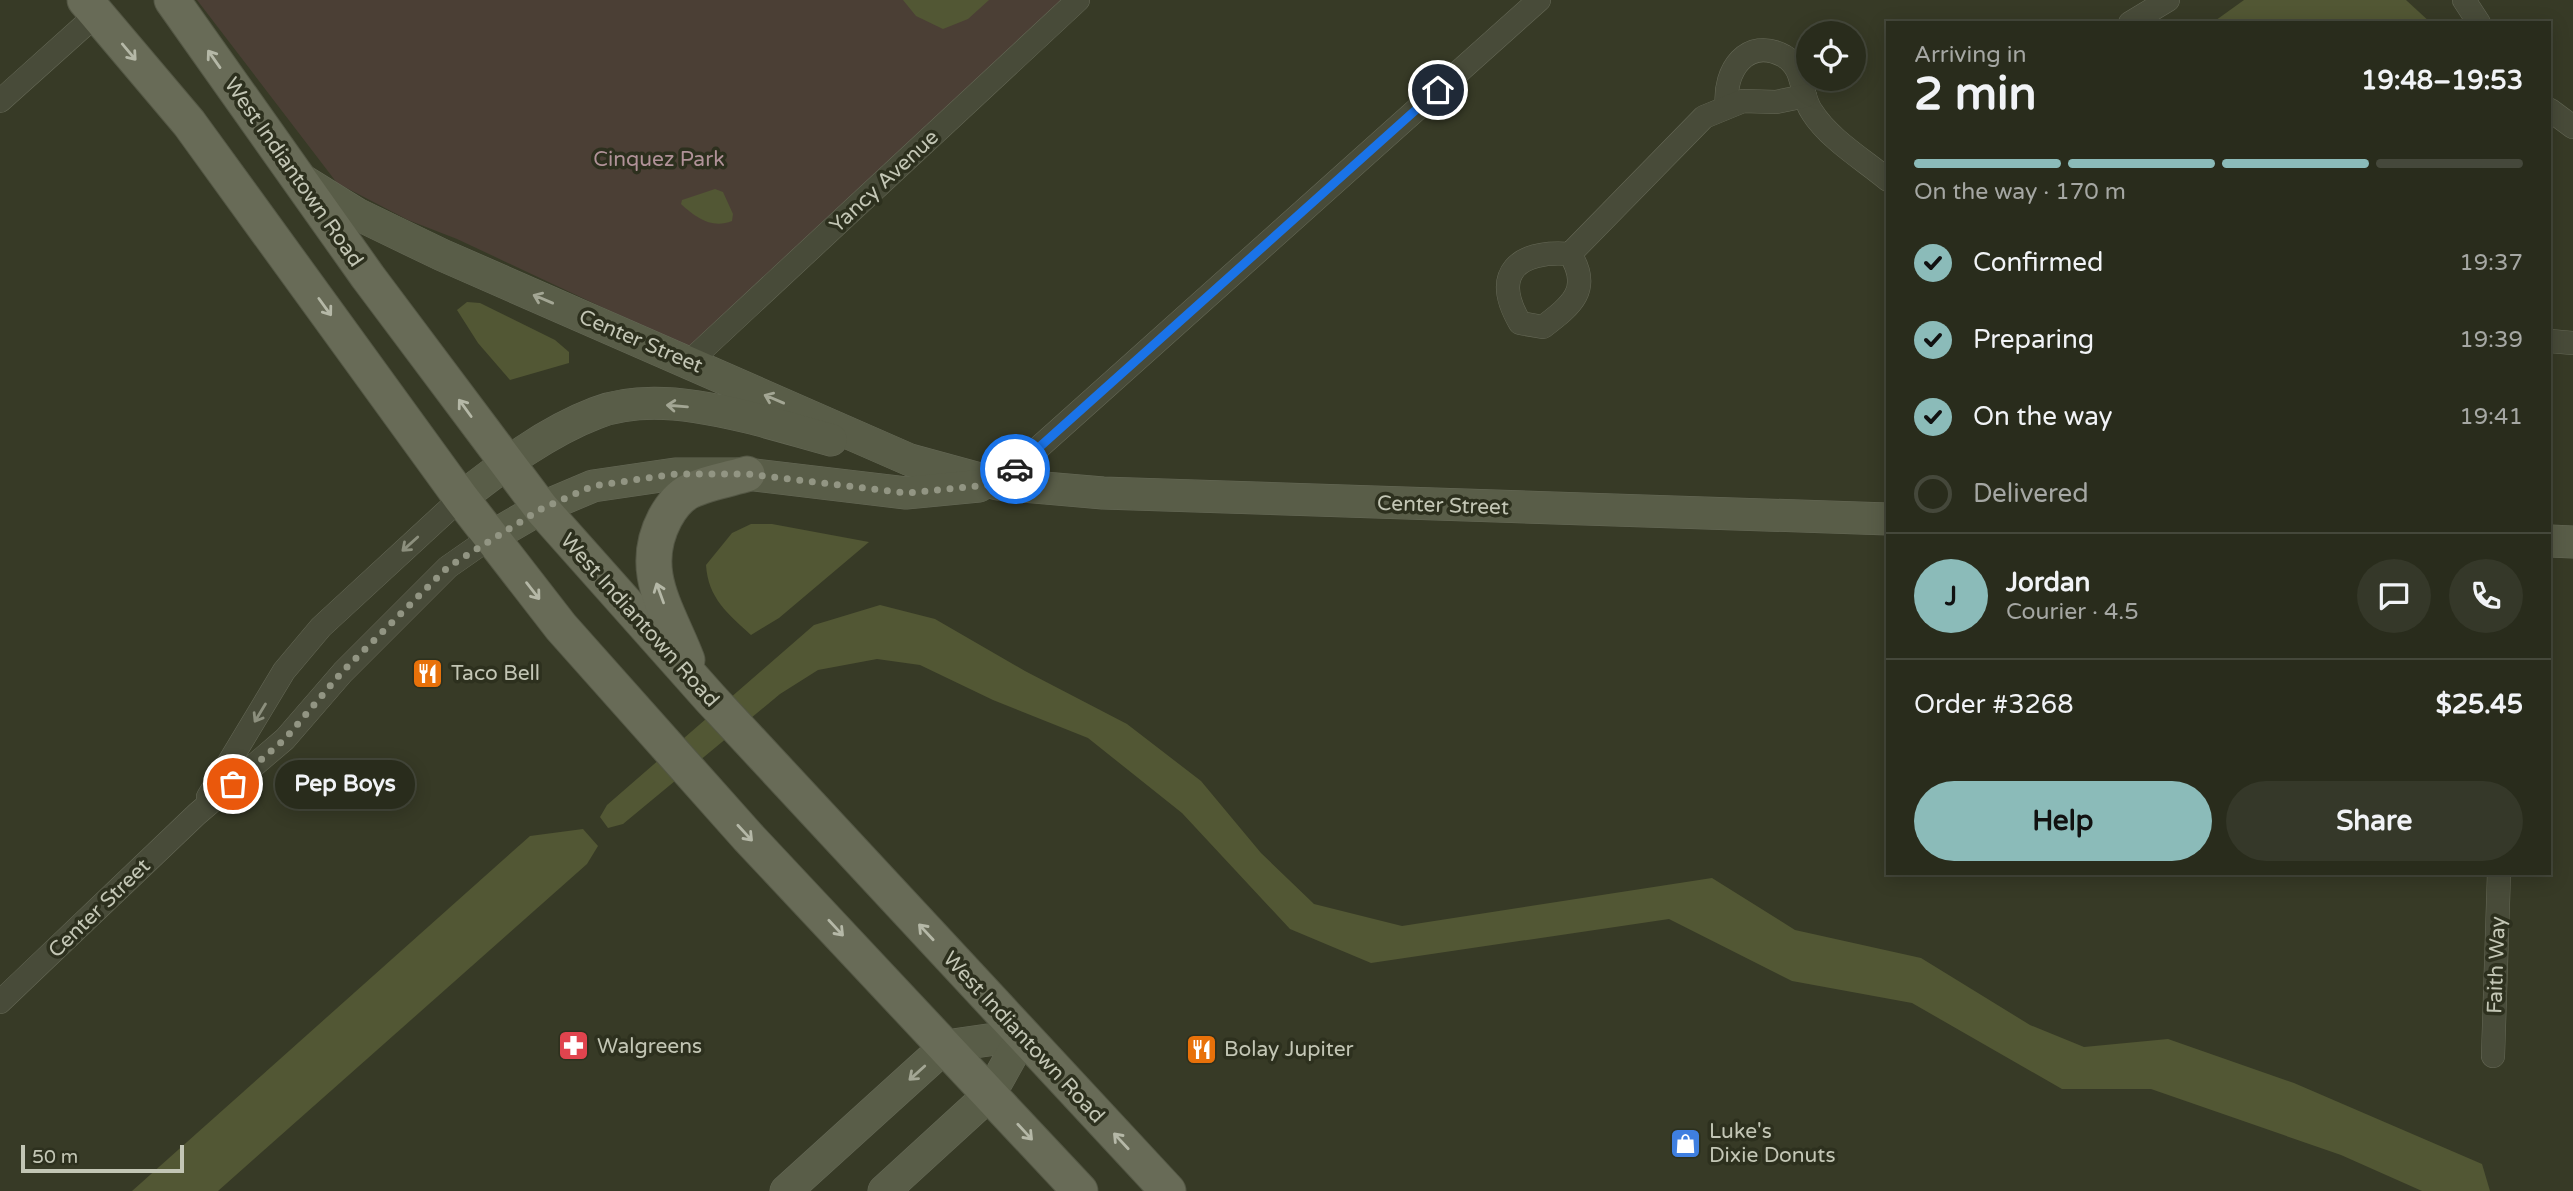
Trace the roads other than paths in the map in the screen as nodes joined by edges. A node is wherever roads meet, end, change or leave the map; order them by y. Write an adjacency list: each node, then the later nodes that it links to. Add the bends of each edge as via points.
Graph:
1 (172, 0): 14 (main road, West Indiantown Road, one-way to 1)
2 (1078, 0): 19 (street, Yancy Avenue)
3 (1539, 0): 23 (street)
4 (2168, 0): 7 (street)
5 (2464, 0): 8 (street)
6 (91, 7): 10 (street); 24 (main road, one-way to 24, via 197,134)
7 (2133, 21)
8 (2478, 21)
9 (1805, 96): 11 (street); 11 (street, via 1796,67 1770,52 1754,53 1730,72 1725,86); 15 (street, via 1821,124)
10 (0, 101)
11 (1727, 106): 16 (street, via 1690,127)
12 (2551, 111): 13 (street)
13 (2573, 127)
14 (295, 175): 19 (street, Center Street, one-way to 14, via 356,214); 21 (main road, West Indiantown Road, one-way to 14)
15 (1886, 178)
16 (1570, 254)
17 (2551, 341): 18 (street)
18 (2573, 343)
19 (689, 362): 20 (street, Center Street, one-way to 19)
20 (911, 460): 21 (street, one-way to 21, via 713,410 643,405 597,412); 23 (street, Center Street)
21 (505, 463): 24 (street); 25 (main road, West Indiantown Road)
22 (747, 474): 23 (street, Center Street, via 906,493); 25 (street, Center Street, via 675,474 593,486); 30 (main road, one-way to 22, via 659,593 652,569 653,545 671,505 689,491)
23 (998, 484): 26 (street, Center Street, via 1103,493)
24 (461, 498): 27 (main road); 31 (street, Center Street, one-way to 31, via 314,635 284,671)
25 (541, 509): 27 (street, Center Street); 30 (main road, West Indiantown Road)
26 (1886, 519)
27 (491, 537): 31 (street, Center Street, via 448,567 342,672 285,739); 35 (main road, one-way to 35, via 561,627 703,786)
28 (2551, 541): 29 (street)
29 (2573, 542)
30 (702, 689): 34 (main road, West Indiantown Road, one-way to 30)
31 (197, 814): 33 (street, Center Street)
32 (2499, 875): 36 (street, Faith Way)
33 (0, 1002)
34 (1023, 1035): 35 (street); 37 (street); 41 (main road, West Indiantown Road, one-way to 34)
35 (946, 1046): 37 (main road); 38 (street, one-way to 38)
36 (2493, 1056)
37 (990, 1094): 39 (street); 40 (main road, one-way to 40)
38 (786, 1191)
39 (884, 1191)
40 (1080, 1191)
41 (1168, 1191)

